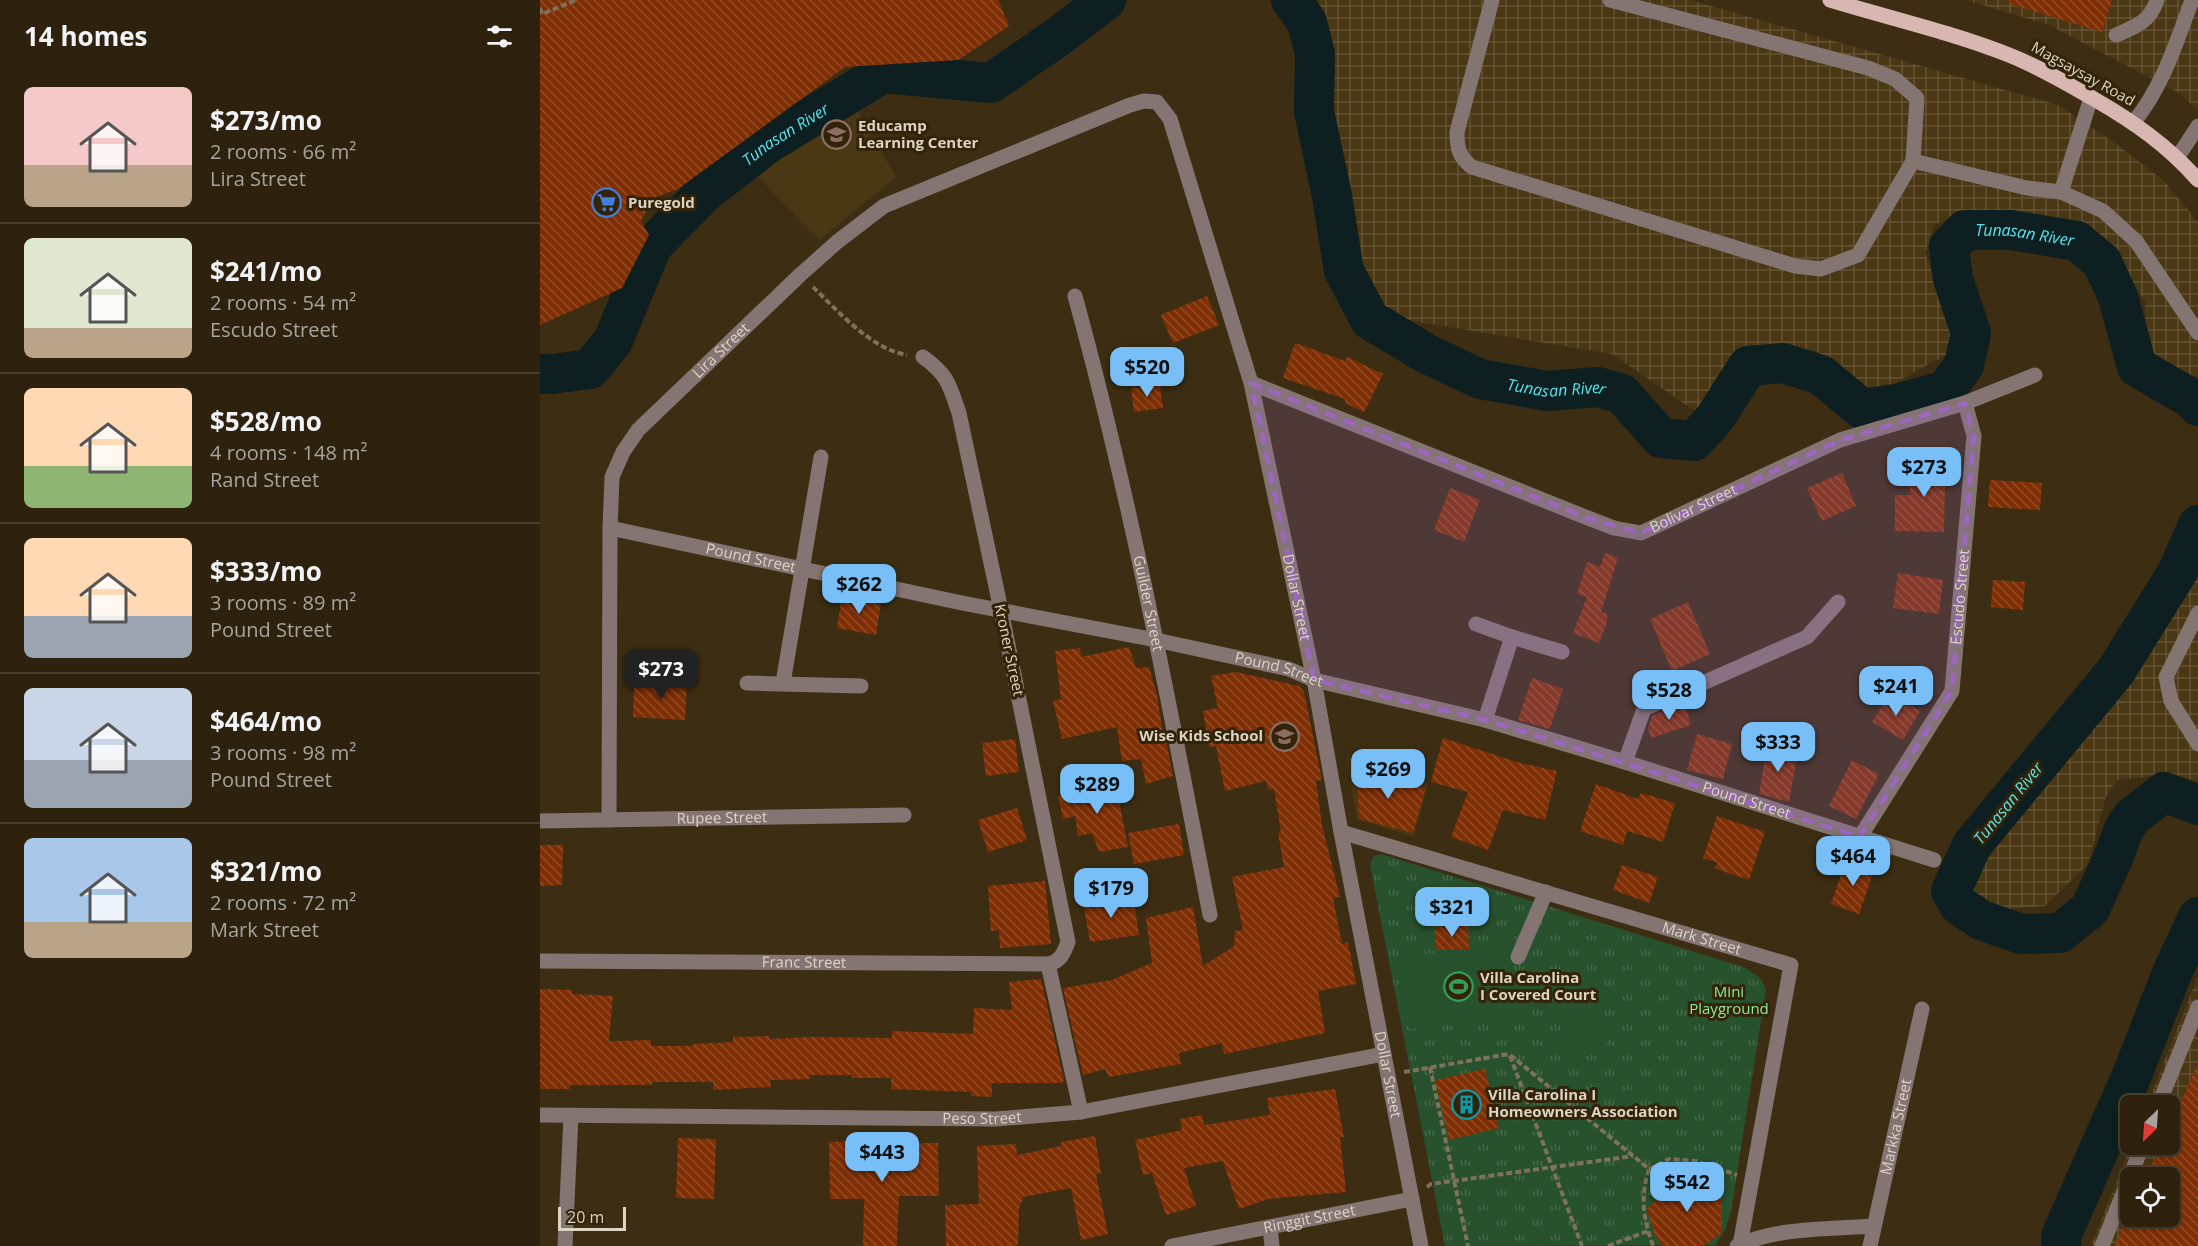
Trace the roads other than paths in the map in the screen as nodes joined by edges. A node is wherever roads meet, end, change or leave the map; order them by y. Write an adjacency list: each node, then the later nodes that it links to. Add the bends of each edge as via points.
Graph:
1 (1492, 0): 12 (street, via 1457,132 1461,158 1485,172 1795,266 1821,269 1858,255)
2 (1610, 0): 12 (street, via 1868,68 1895,79 1917,99)
3 (1830, 0): 7 (main road, Magsaysay Road, via 2008,55)
4 (2157, 0): 6 (street, via 2154,11 2142,24)
5 (2192, 0): 9 (street, via 2160,84)
6 (2116, 35)
7 (2091, 98): 9 (main road, Magsaysay Road); 14 (street)
8 (1157, 102): 19 (street, Dollar Street, via 1170,119); 22 (street, Lira Street, via 1144,100 1130,105 884,206 837,242 638,430 612,477)
9 (2134, 122): 11 (main road, Magsaysay Road)
10 (2198, 126): 11 (street)
11 (2177, 158): 13 (main road, Magsaysay Road)
12 (1913, 161): 14 (street, via 2027,189)
13 (2198, 180)
14 (2061, 192): 16 (street, via 2103,211 2136,241)
15 (1075, 296): 29 (street, Guilder Street, via 1098,380)
16 (2198, 333)
17 (923, 357): 25 (street, Kroner Street, via 947,379 959,412)
18 (2036, 375): 20 (street, Bolivar Street)
19 (1251, 382): 20 (street, Bolivar Street, via 1588,518 1641,533 1840,440); 31 (street, Dollar Street)
20 (1965, 403): 42 (street, Escudo Street, via 1974,436 1952,691)
21 (821, 457): 23 (street)
22 (610, 528): 23 (street, Pound Street); 39 (street, Lira Street)
23 (802, 570): 25 (street, Pound Street); 33 (street)
24 (1838, 602): 37 (street, via 1807,637 1644,710)
25 (1001, 610): 29 (street, Pound Street); 48 (street, Kroner Street, via 1068,942 1064,954)
26 (2198, 613): 36 (street, via 2166,677 2171,700)
27 (1476, 624): 28 (street)
28 (1512, 637): 30 (street); 35 (street)
29 (1156, 640): 31 (street, Pound Street, via 1289,669); 45 (street, Guilder Street)
30 (1562, 652)
31 (1314, 680): 35 (street, Pound Street); 41 (street, Dollar Street)
32 (747, 683): 33 (street)
33 (783, 683): 34 (street)
34 (861, 686)
35 (1485, 720): 37 (street, Pound Street)
36 (2198, 744)
37 (1625, 762): 42 (street, Pound Street)
38 (904, 815): 39 (street, Rupee Street)
39 (609, 820): 40 (street, Rupee Street)
40 (540, 821)
41 (1341, 832): 44 (street, Mark Street); 51 (street, Dollar Street)
42 (1860, 837): 43 (street, Pound Street)
43 (1934, 860)
44 (1546, 892): 46 (street); 60 (street, Mark Street, via 1791,965)
45 (1210, 915)
46 (1518, 957)
47 (540, 961): 48 (street, Franc Street)
48 (1048, 964): 53 (street)
49 (2198, 1007): 52 (street)
50 (1922, 1009): 58 (street, Markka Street)
51 (1384, 1054): 53 (street, Peso Street); 57 (street, Dollar Street)
52 (2162, 1095)
53 (1081, 1112): 55 (street, Peso Street, via 996,1119)
54 (540, 1115): 55 (street, Peso Street)
55 (571, 1116): 61 (street)
56 (2139, 1155): 66 (street)
57 (1412, 1199): 59 (street, Ringgit Street); 64 (street, Dollar Street)
58 (1874, 1226): 60 (street, via 1794,1232); 65 (street, Markka Street)
59 (1270, 1228): 62 (street, Ringgit Street); 63 (street)
60 (1738, 1245)
61 (565, 1246)
62 (1172, 1246)
63 (1272, 1246)
64 (1421, 1246)
65 (1870, 1246)
66 (2102, 1246)

